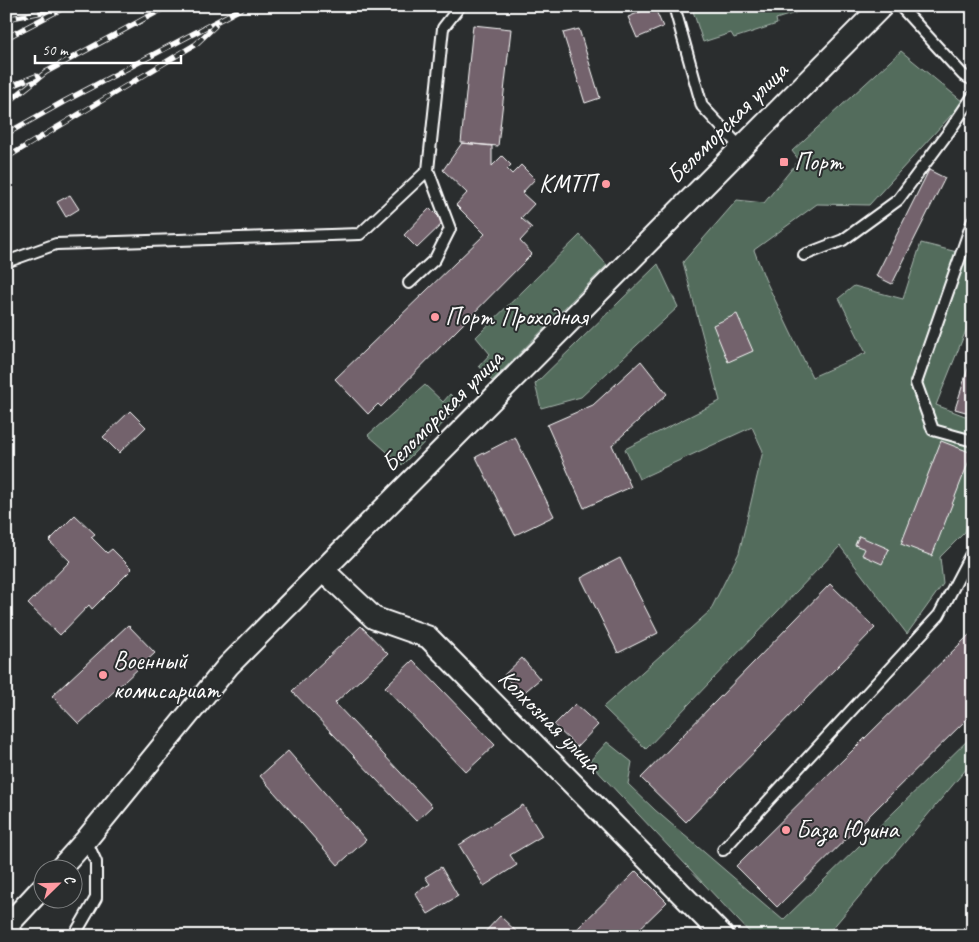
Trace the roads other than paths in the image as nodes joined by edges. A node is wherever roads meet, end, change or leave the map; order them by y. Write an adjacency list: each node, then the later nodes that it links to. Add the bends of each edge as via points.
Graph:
1 (460, 6): 8 (lane, via 443,28)
2 (674, 6): 7 (lane, via 702,106)
3 (882, 6): 7 (street, Беломорская улица)
4 (900, 6): 5 (lane, via 963,75)
5 (973, 80)
6 (973, 96): 10 (lane, via 898,200 843,240)
7 (741, 148): 15 (street, Беломорская улица)
8 (428, 170): 11 (lane, via 360,234 56,244); 12 (lane, via 450,229 435,259)
9 (973, 220): 13 (lane, via 916,383 933,430)
10 (804, 255)
11 (6, 262)
12 (409, 283)
13 (973, 441)
14 (973, 550): 17 (lane, via 939,615)
15 (323, 570): 16 (street, Беломорская улица, via 228,666); 22 (street, Колхозная улица, via 374,618 428,636)
16 (86, 840): 18 (street, Беломорская улица); 21 (lane, via 96,862 96,898)
17 (722, 850)
18 (68, 860)
19 (32, 901): 20 (street)
20 (10, 929)
21 (74, 936)
22 (722, 936)

